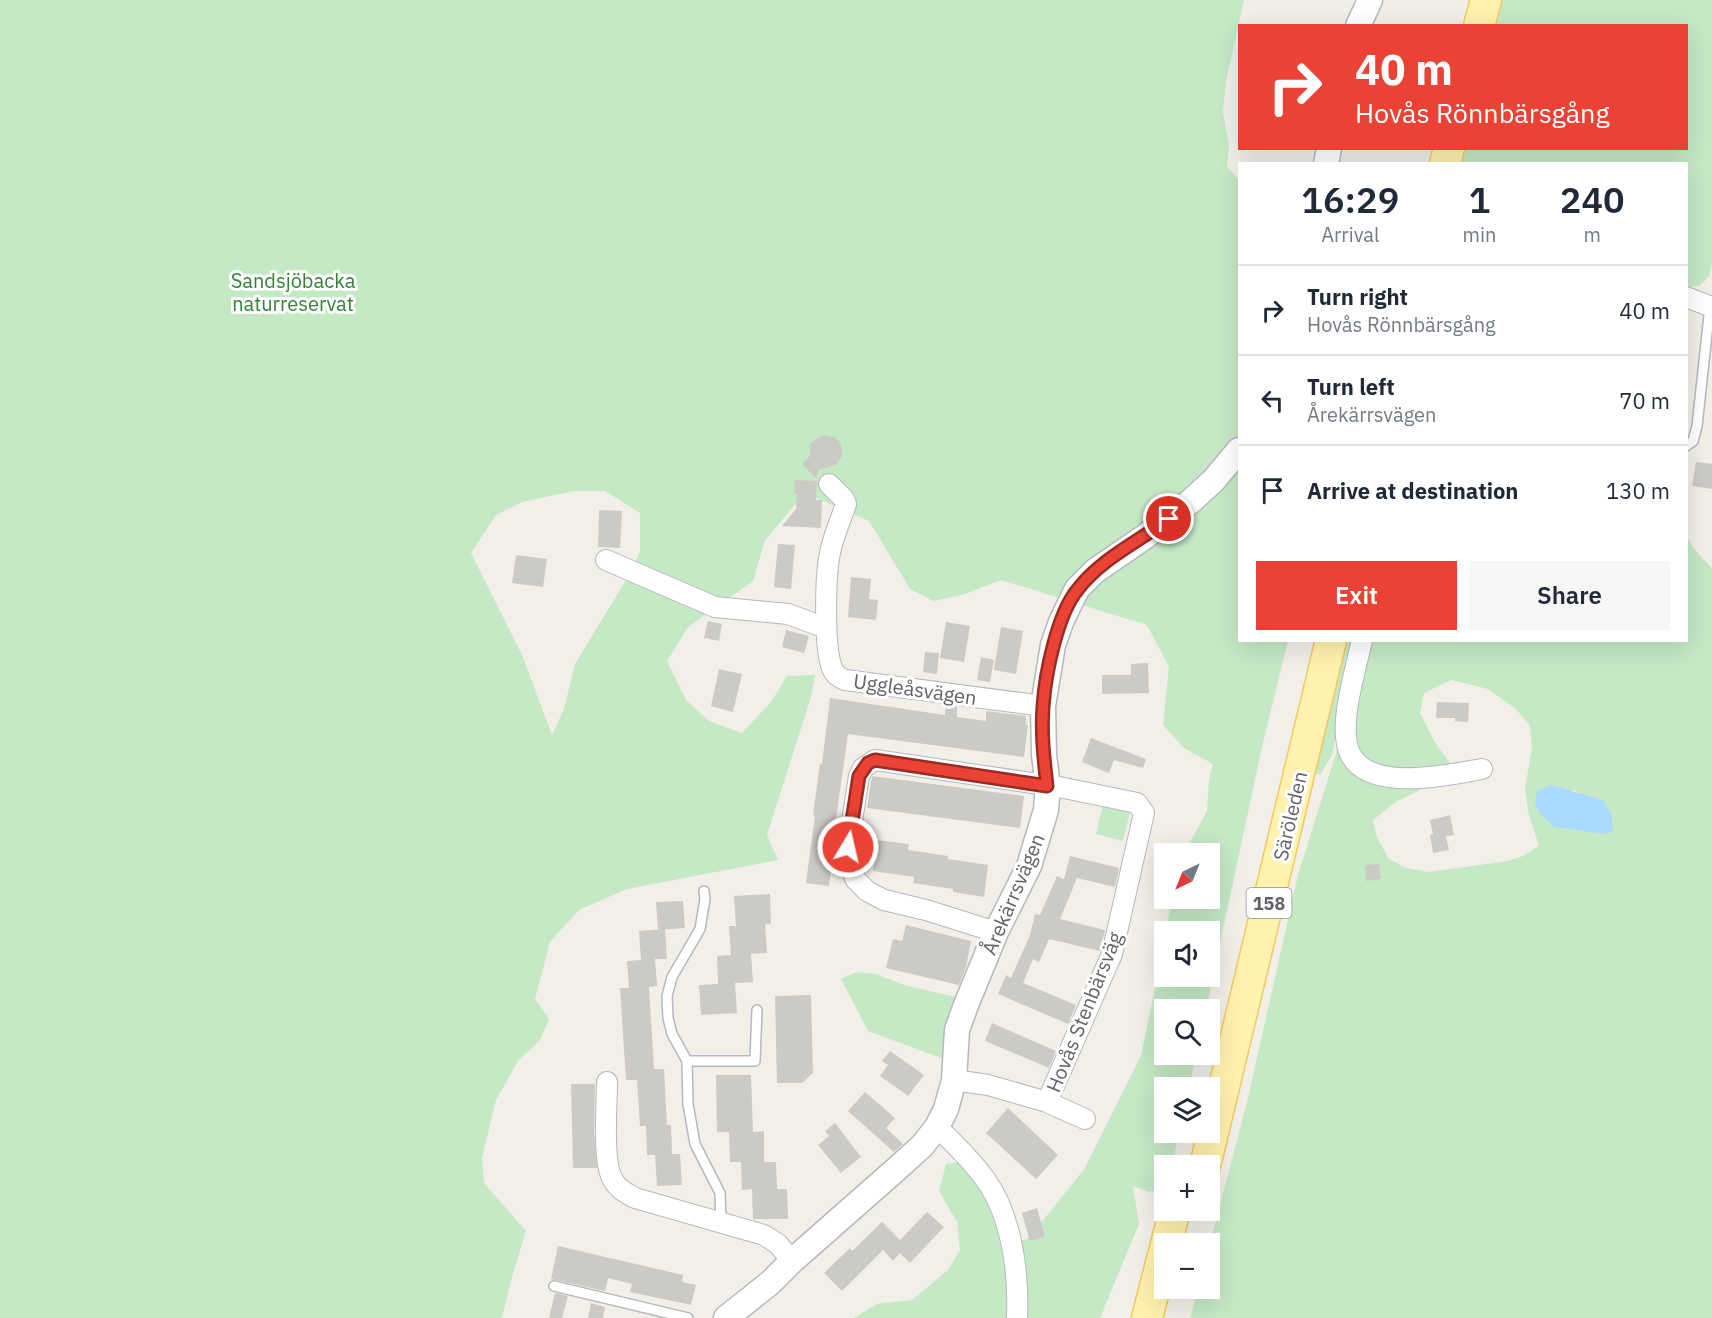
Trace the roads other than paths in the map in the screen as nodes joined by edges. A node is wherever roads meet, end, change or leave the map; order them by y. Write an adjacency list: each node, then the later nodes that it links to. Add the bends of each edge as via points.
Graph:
1 (1370, 0): 4 (street)
2 (1466, 0): 5 (main road)
3 (1486, 0): 6 (main road)
4 (1359, 24)
5 (1460, 24)
6 (1480, 24)
7 (1688, 298): 8 (street)
8 (1711, 304): 9 (lane, via 1697,426)
9 (1688, 445)
10 (1238, 451): 17 (street, Årekärrsvägen, via 1191,501 1095,571 1077,589 1053,645)
11 (829, 484): 13 (street, Uggleåsvägen, via 846,504 830,552)
12 (606, 560): 13 (street, via 715,607 788,614)
13 (826, 628): 17 (street, Uggleåsvägen, via 832,670 840,678)
14 (1312, 642): 24 (main road, Säröleden / 158)
15 (1332, 642): 30 (main road, Säröleden / 158)
16 (1362, 642): 18 (street, via 1350,692 1346,735 1355,760 1370,772 1405,779)
17 (1043, 706): 19 (street, Årekärrsvägen)
18 (1482, 770)
19 (1047, 786): 21 (street, Årekärrsvägen, via 1038,841); 21 (street, Hovås Stenbärsväg, via 875,760 859,776 848,862 861,886 884,900); 27 (street, Hovås Stenbärsväg, via 1137,803 1144,813 1112,954)
20 (704, 891): 23 (lane, via 699,928 672,977 667,996 672,1034)
21 (996, 932): 25 (street, Årekärrsvägen, via 957,1030)
22 (757, 1010): 23 (lane, via 755,1061)
23 (687, 1062): 31 (lane, via 688,1104 695,1144 720,1193)
24 (1209, 1077)
25 (954, 1080): 27 (street, Hovås Stenbärsväg); 29 (street, Årekärrsvägen)
26 (607, 1082): 31 (street, via 608,1167 620,1190 634,1198)
27 (1047, 1102): 28 (street, Hovås Stenbärsväg)
28 (1085, 1119)
29 (937, 1127): 32 (street, Årekärrsvägen, via 914,1153); 38 (street, via 985,1179 994,1195 1012,1251)
30 (1207, 1155)
31 (721, 1224): 32 (street, via 764,1235)
32 (792, 1261): 37 (street, Årekärrsvägen)
33 (554, 1286): 36 (lane)
34 (1154, 1291): 39 (main road)
35 (1169, 1299): 40 (main road)
36 (688, 1318)
37 (726, 1318)
38 (1017, 1318)
39 (1147, 1318)
40 (1165, 1318)

